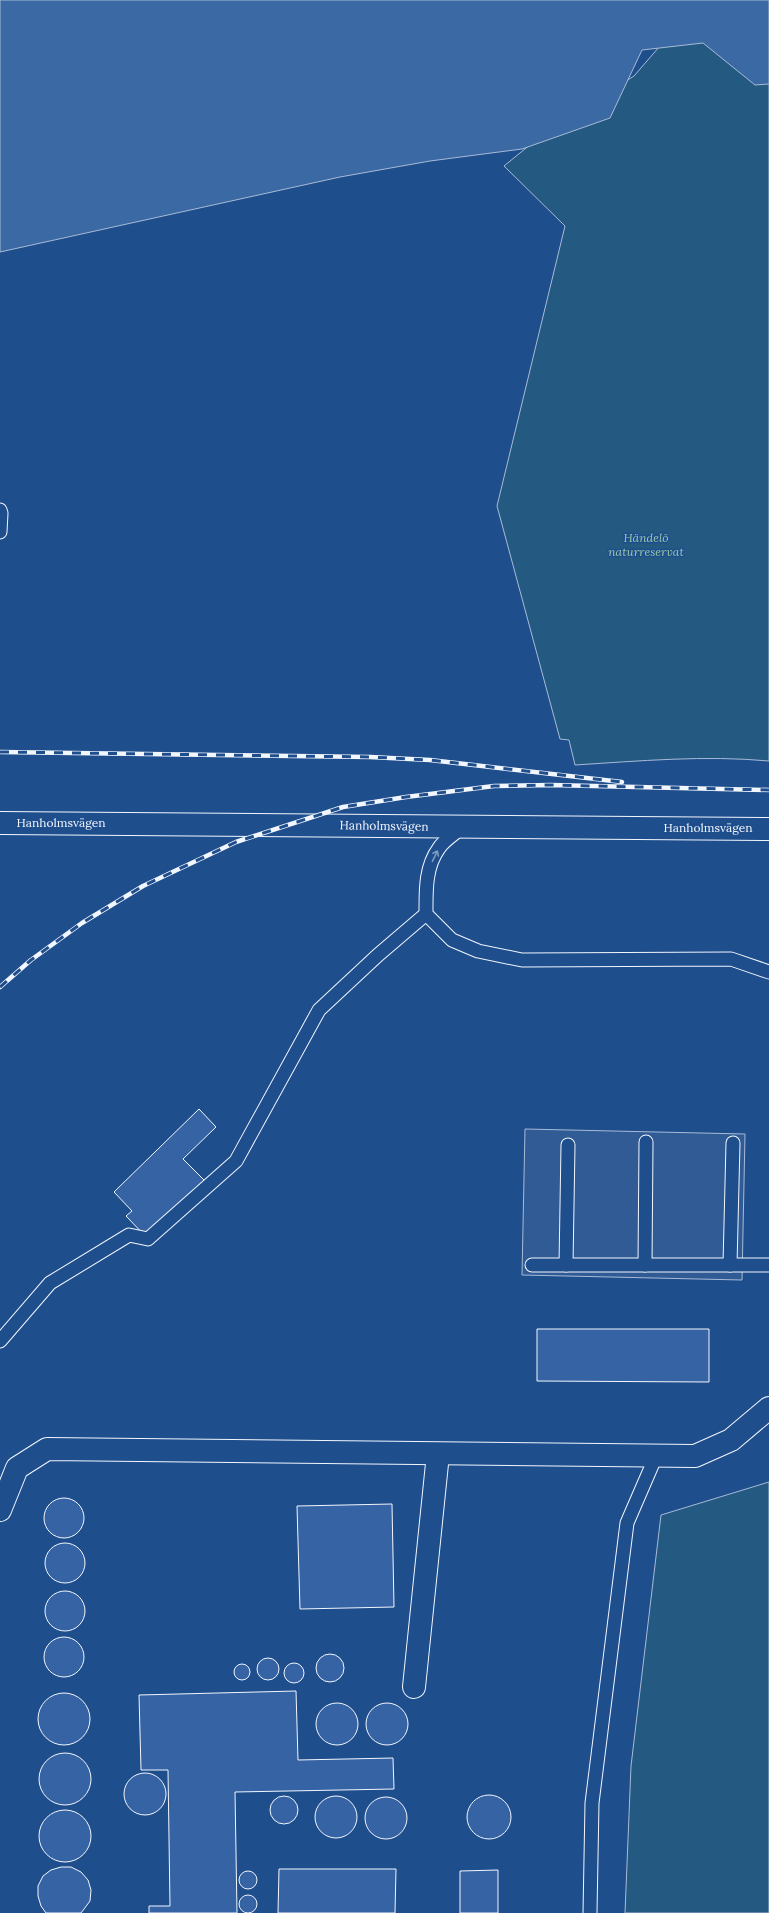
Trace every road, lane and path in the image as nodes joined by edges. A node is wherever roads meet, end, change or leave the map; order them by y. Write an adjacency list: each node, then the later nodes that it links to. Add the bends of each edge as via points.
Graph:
1 (0, 510): 2 (lane)
2 (0, 532)
3 (0, 823): 4 (street, Hanholmsvägen)
4 (462, 827): 5 (street, Hanholmsvägen); 6 (lane, one-way to 4, via 429,869 439,847)
5 (769, 829)
6 (426, 914): 7 (lane, via 452,940 478,951 522,960 731,959); 16 (lane, via 319,1010 236,1161 148,1239 129,1235 50,1283)
7 (769, 972)
8 (646, 1142): 12 (lane)
9 (733, 1143): 13 (lane)
10 (568, 1145): 15 (lane)
11 (532, 1265): 15 (lane)
12 (645, 1265): 13 (lane); 15 (lane)
13 (730, 1265): 14 (lane)
14 (769, 1265)
15 (566, 1266)
16 (0, 1341)
17 (769, 1408): 19 (street, via 731,1440 695,1456)
18 (438, 1454): 19 (street); 20 (street, via 47,1449 17,1468); 21 (street)
19 (656, 1456): 22 (lane, via 628,1523 592,1803)
20 (0, 1510)
21 (414, 1687)
22 (590, 1913)

